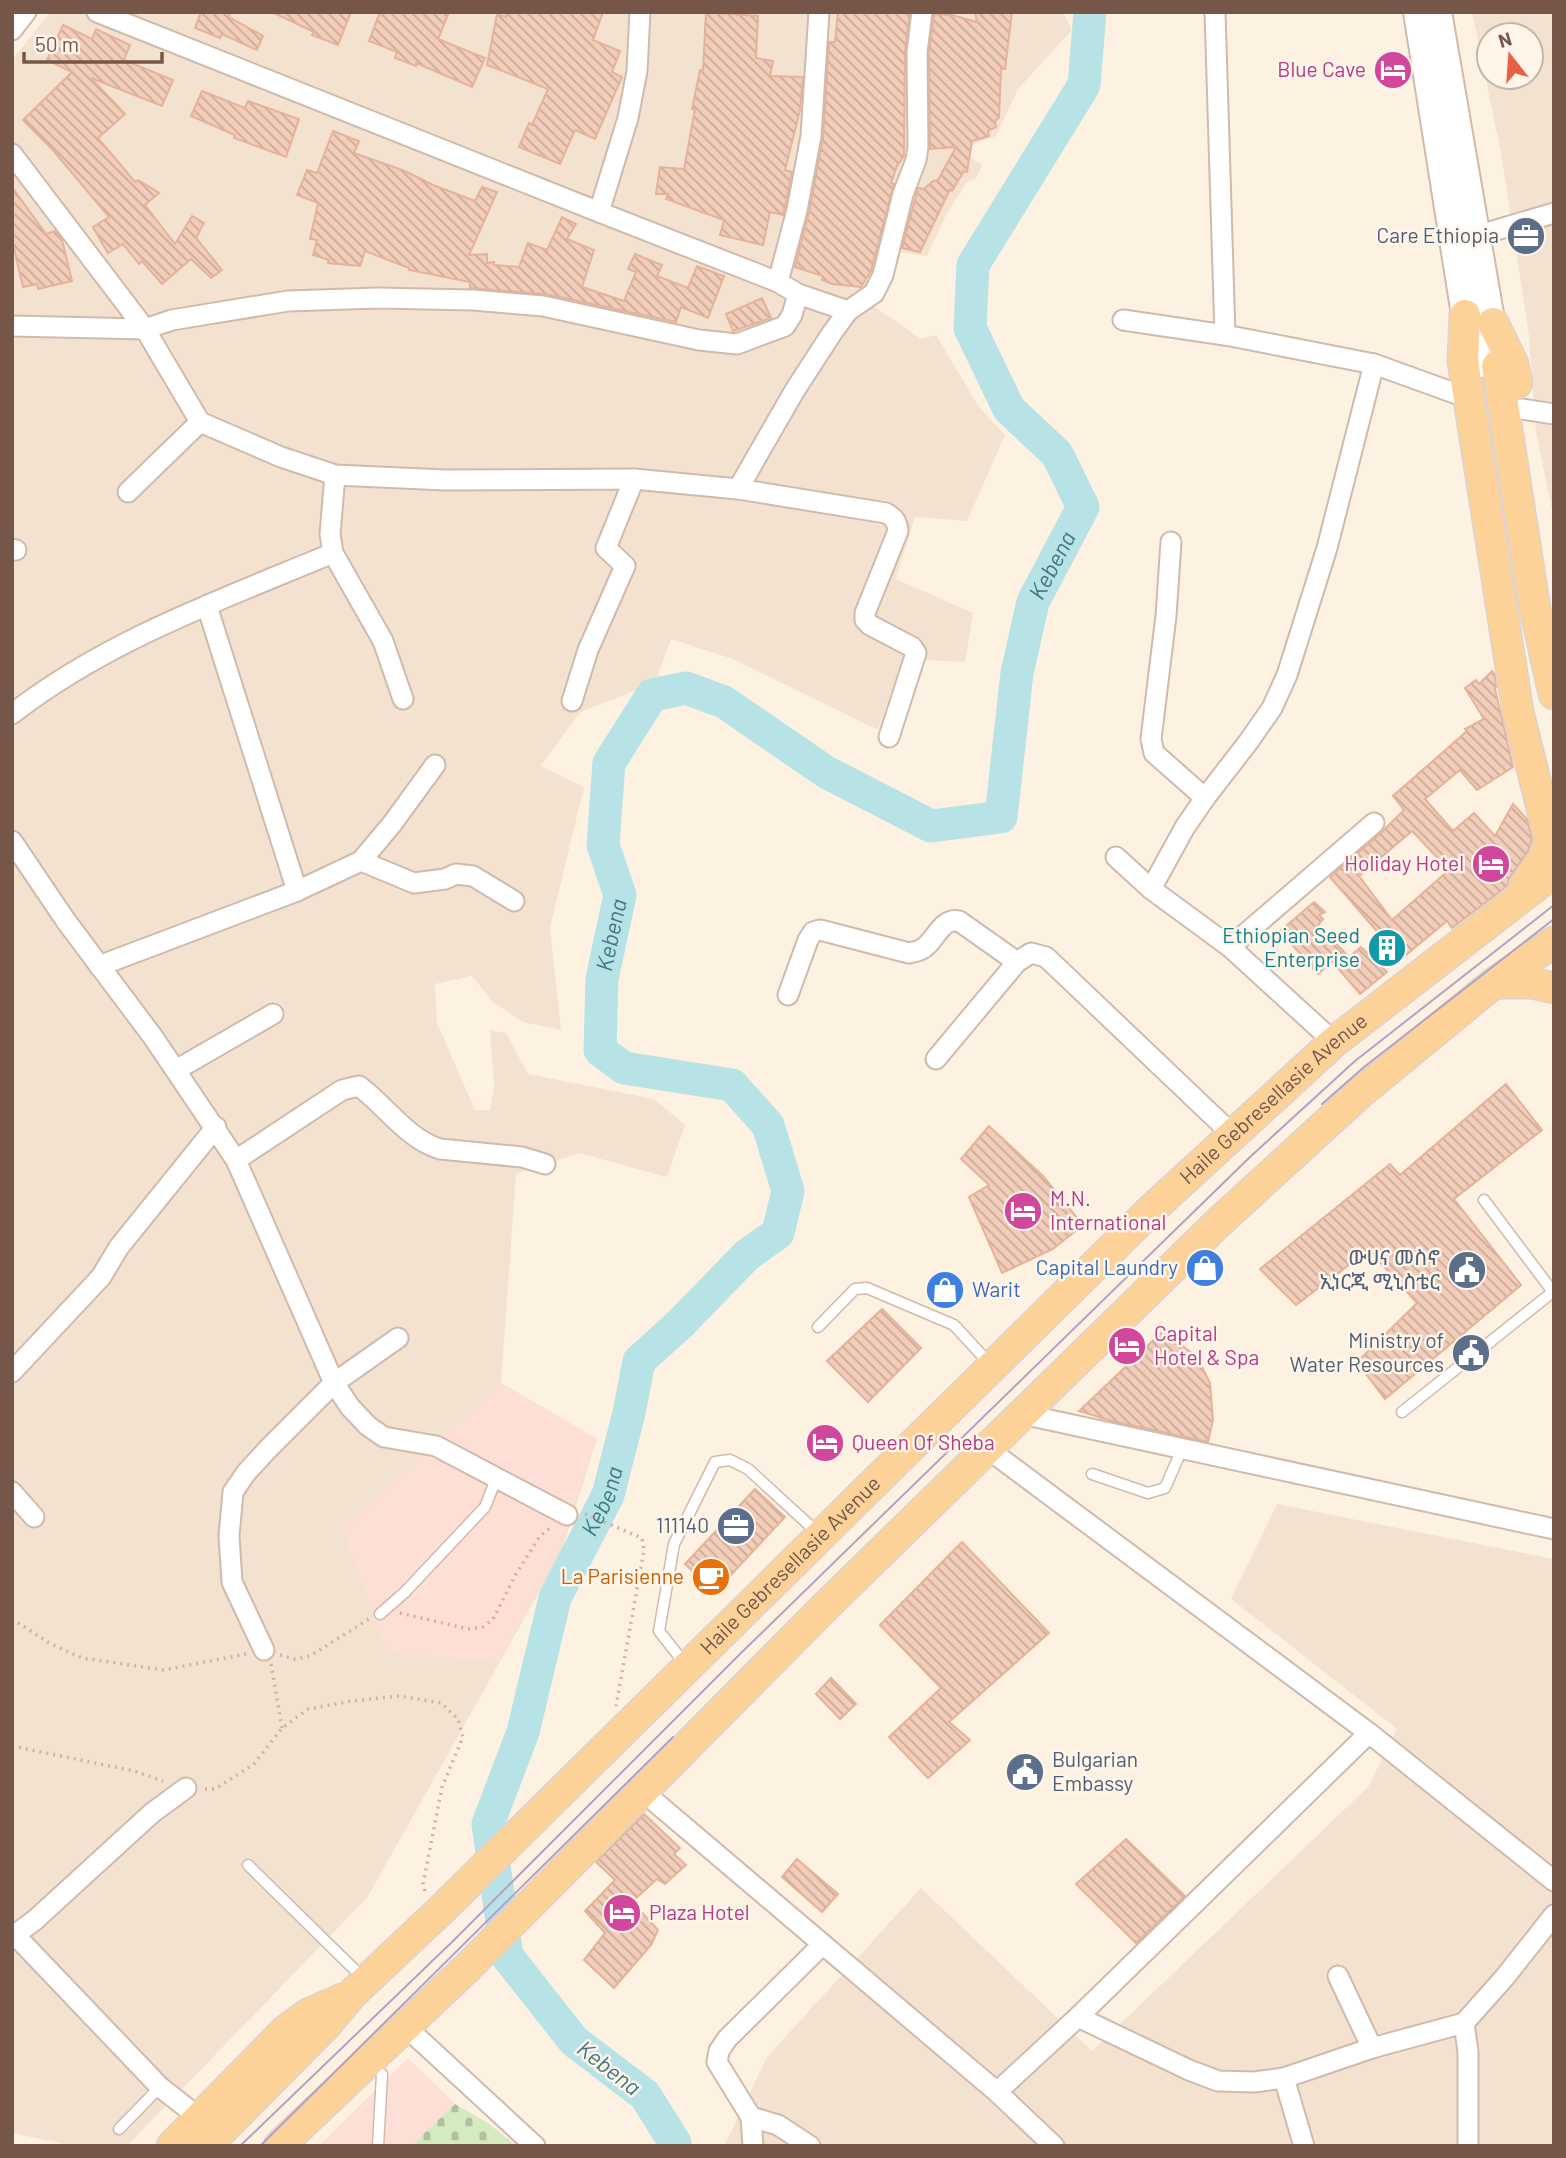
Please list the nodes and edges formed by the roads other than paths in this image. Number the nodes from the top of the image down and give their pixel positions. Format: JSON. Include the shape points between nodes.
{"nodes":[{"id":1,"x":26,"y":12,"type":"edge"},
{"id":2,"x":97,"y":12,"type":"edge"},
{"id":3,"x":640,"y":12,"type":"edge"},
{"id":4,"x":819,"y":12,"type":"edge"},
{"id":5,"x":922,"y":12,"type":"edge"},
{"id":6,"x":1215,"y":12,"type":"edge"},
{"id":7,"x":1417,"y":12,"type":"edge"},
{"id":8,"x":1438,"y":12,"type":"edge"},
{"id":9,"x":12,"y":30,"type":"edge"},
{"id":10,"x":12,"y":153,"type":"edge"},
{"id":11,"x":599,"y":212,"type":"junction"},
{"id":12,"x":1554,"y":213,"type":"edge"},
{"id":13,"x":1476,"y":236,"type":"junction"},
{"id":14,"x":778,"y":282,"type":"junction"},
{"id":15,"x":798,"y":294,"type":"junction"},
{"id":16,"x":848,"y":311,"type":"junction"},
{"id":17,"x":1479,"y":319,"type":"junction"},
{"id":18,"x":1123,"y":320,"type":"dead end"},
{"id":19,"x":12,"y":326,"type":"edge"},
{"id":20,"x":145,"y":329,"type":"junction"},
{"id":21,"x":1225,"y":335,"type":"junction"},
{"id":22,"x":1374,"y":364,"type":"junction"},
{"id":23,"x":1488,"y":365,"type":"junction"},
{"id":24,"x":1468,"y":398,"type":"junction"},
{"id":25,"x":1522,"y":409,"type":"junction"},
{"id":26,"x":1554,"y":414,"type":"edge"},
{"id":27,"x":200,"y":422,"type":"junction"},
{"id":28,"x":335,"y":475,"type":"junction"},
{"id":29,"x":634,"y":480,"type":"junction"},
{"id":30,"x":738,"y":489,"type":"junction"},
{"id":31,"x":128,"y":492,"type":"dead end"},
{"id":32,"x":1171,"y":541,"type":"dead end"},
{"id":33,"x":333,"y":554,"type":"junction"},
{"id":34,"x":1554,"y":597,"type":"edge"},
{"id":35,"x":207,"y":606,"type":"junction"},
{"id":36,"x":1554,"y":694,"type":"edge"},
{"id":37,"x":403,"y":699,"type":"dead end"},
{"id":38,"x":572,"y":701,"type":"dead end"},
{"id":39,"x":12,"y":714,"type":"edge"},
{"id":40,"x":889,"y":737,"type":"dead end"},
{"id":41,"x":435,"y":765,"type":"dead end"},
{"id":42,"x":1554,"y":775,"type":"edge"},
{"id":43,"x":1205,"y":798,"type":"junction"},
{"id":44,"x":1374,"y":823,"type":"dead end"},
{"id":45,"x":12,"y":841,"type":"edge"},
{"id":46,"x":1116,"y":857,"type":"dead end"},
{"id":47,"x":361,"y":861,"type":"junction"},
{"id":48,"x":21,"y":872,"type":"edge"},
{"id":49,"x":1554,"y":872,"type":"edge"},
{"id":50,"x":1151,"y":889,"type":"junction"},
{"id":51,"x":297,"y":891,"type":"junction"},
{"id":52,"x":514,"y":901,"type":"dead end"},
{"id":53,"x":1514,"y":901,"type":"junction"},
{"id":54,"x":1554,"y":942,"type":"edge"},
{"id":55,"x":1230,"y":947,"type":"junction"},
{"id":56,"x":1017,"y":962,"type":"junction"},
{"id":57,"x":99,"y":966,"type":"junction"},
{"id":58,"x":1494,"y":983,"type":"junction"},
{"id":59,"x":1554,"y":988,"type":"edge"},
{"id":60,"x":788,"y":995,"type":"dead end"},
{"id":61,"x":273,"y":1014,"type":"dead end"},
{"id":62,"x":1334,"y":1042,"type":"junction"},
{"id":63,"x":936,"y":1059,"type":"dead end"},
{"id":64,"x":176,"y":1070,"type":"junction"},
{"id":65,"x":216,"y":1128,"type":"junction"},
{"id":66,"x":1233,"y":1135,"type":"junction"},
{"id":67,"x":236,"y":1160,"type":"junction"},
{"id":68,"x":545,"y":1164,"type":"dead end"},
{"id":69,"x":1484,"y":1200,"type":"dead end"},
{"id":70,"x":1553,"y":1291,"type":"edge"},
{"id":71,"x":818,"y":1327,"type":"dead end"},
{"id":72,"x":398,"y":1338,"type":"dead end"},
{"id":73,"x":992,"y":1366,"type":"junction"},
{"id":74,"x":12,"y":1372,"type":"edge"},
{"id":75,"x":334,"y":1382,"type":"junction"},
{"id":76,"x":1402,"y":1412,"type":"dead end"},
{"id":77,"x":1022,"y":1415,"type":"junction"},
{"id":78,"x":988,"y":1449,"type":"junction"},
{"id":79,"x":1182,"y":1449,"type":"junction"},
{"id":80,"x":1092,"y":1474,"type":"dead end"},
{"id":81,"x":496,"y":1479,"type":"junction"},
{"id":82,"x":12,"y":1492,"type":"edge"},
{"id":83,"x":576,"y":1514,"type":"road end"},
{"id":84,"x":34,"y":1517,"type":"dead end"},
{"id":85,"x":1554,"y":1529,"type":"edge"},
{"id":86,"x":822,"y":1536,"type":"junction"},
{"id":87,"x":380,"y":1614,"type":"road end"},
{"id":88,"x":267,"y":1657,"type":"road end"},
{"id":89,"x":687,"y":1666,"type":"junction"},
{"id":90,"x":1369,"y":1733,"type":"junction"},
{"id":91,"x":186,"y":1788,"type":"road end"},
{"id":92,"x":641,"y":1790,"type":"junction"},
{"id":93,"x":248,"y":1865,"type":"dead end"},
{"id":94,"x":1554,"y":1881,"type":"edge"},
{"id":95,"x":1554,"y":1915,"type":"edge"},
{"id":96,"x":13,"y":1933,"type":"edge"},
{"id":97,"x":822,"y":1945,"type":"junction"},
{"id":98,"x":1338,"y":1976,"type":"dead end"},
{"id":99,"x":359,"y":1988,"type":"junction"},
{"id":100,"x":1078,"y":2017,"type":"junction"},
{"id":101,"x":1464,"y":2023,"type":"junction"},
{"id":102,"x":401,"y":2031,"type":"junction"},
{"id":103,"x":1372,"y":2048,"type":"junction"},
{"id":104,"x":382,"y":2074,"type":"junction"},
{"id":105,"x":1284,"y":2078,"type":"junction"},
{"id":106,"x":160,"y":2087,"type":"junction"},
{"id":107,"x":997,"y":2092,"type":"junction"},
{"id":108,"x":751,"y":2117,"type":"junction"},
{"id":109,"x":119,"y":2129,"type":"dead end"},
{"id":110,"x":203,"y":2132,"type":"edge"},
{"id":111,"x":172,"y":2146,"type":"edge"},
{"id":112,"x":279,"y":2146,"type":"edge"},
{"id":113,"x":309,"y":2146,"type":"edge"},
{"id":114,"x":378,"y":2146,"type":"edge"},
{"id":115,"x":535,"y":2146,"type":"edge"},
{"id":116,"x":754,"y":2146,"type":"edge"},
{"id":117,"x":810,"y":2146,"type":"edge"},
{"id":118,"x":1054,"y":2146,"type":"edge"},
{"id":119,"x":1304,"y":2146,"type":"edge"},
{"id":120,"x":1468,"y":2146,"type":"edge"}],
"edges":[{"from":1,"to":9,"type":"street"},
{"from":2,"to":11,"type":"street"},
{"from":3,"to":11,"type":"street","via":[[628,118]]},
{"from":4,"to":14,"type":"street","via":[[811,136]]},
{"from":5,"to":16,"type":"street","via":[[916,160],[883,275],[874,293]]},
{"from":6,"to":21,"type":"street"},
{"from":7,"to":17,"type":"main road"},
{"from":8,"to":13,"type":"main road"},
{"from":10,"to":20,"type":"street"},
{"from":11,"to":14,"type":"street"},
{"from":12,"to":13,"type":"street"},
{"from":13,"to":17,"type":"main road"},
{"from":14,"to":15,"type":"street"},
{"from":15,"to":16,"type":"street"},
{"from":15,"to":20,"type":"street","via":[[785,326],[737,344],[543,306],[473,300],[289,301]]},
{"from":16,"to":30,"type":"street","via":[[795,390]]},
{"from":17,"to":23,"type":"main road"},
{"from":17,"to":24,"type":"main road","via":[[1463,361]]},
{"from":17,"to":25,"type":"main road","via":[[1513,364]]},
{"from":18,"to":21,"type":"street"},
{"from":19,"to":20,"type":"street"},
{"from":20,"to":27,"type":"street"},
{"from":21,"to":22,"type":"street"},
{"from":22,"to":24,"type":"street"},
{"from":22,"to":43,"type":"street","via":[[1327,548],[1287,675],[1264,719]]},
{"from":23,"to":36,"type":"main road"},
{"from":23,"to":42,"type":"main road","via":[[1497,487]]},
{"from":24,"to":53,"type":"main road","via":[[1518,712],[1550,840],[1545,859]]},
{"from":25,"to":26,"type":"street"},
{"from":25,"to":34,"type":"main road"},
{"from":27,"to":28,"type":"street"},
{"from":27,"to":31,"type":"street"},
{"from":28,"to":29,"type":"street"},
{"from":28,"to":33,"type":"street","via":[[330,534]]},
{"from":29,"to":30,"type":"street"},
{"from":29,"to":38,"type":"street","via":[[606,548],[625,566],[588,650]]},
{"from":30,"to":40,"type":"street","via":[[886,513],[897,522],[898,531],[865,613],[870,625],[916,653]]},
{"from":32,"to":43,"type":"street","via":[[1151,739],[1154,753]]},
{"from":33,"to":35,"type":"street"},
{"from":33,"to":37,"type":"street","via":[[383,641]]},
{"from":35,"to":39,"type":"street","via":[[74,671]]},
{"from":35,"to":51,"type":"street"},
{"from":41,"to":47,"type":"street"},
{"from":43,"to":50,"type":"street"},
{"from":44,"to":55,"type":"street"},
{"from":45,"to":48,"type":"street"},
{"from":46,"to":50,"type":"street"},
{"from":47,"to":51,"type":"street"},
{"from":47,"to":52,"type":"street","via":[[414,883],[456,874],[473,876]]},
{"from":48,"to":57,"type":"street"},
{"from":49,"to":53,"type":"main road","name":"Haile Gebresellasie Avenue"},
{"from":50,"to":55,"type":"street"},
{"from":51,"to":57,"type":"street"},
{"from":53,"to":62,"type":"main road","name":"Haile Gebresellasie Avenue"},
{"from":54,"to":58,"type":"main road"},
{"from":55,"to":62,"type":"street"},
{"from":56,"to":60,"type":"street","via":[[953,920],[921,950],[909,953],[820,930],[808,940]]},
{"from":56,"to":63,"type":"street"},
{"from":56,"to":66,"type":"street","via":[[1031,953],[1046,957]]},
{"from":57,"to":64,"type":"street"},
{"from":58,"to":59,"type":"main road"},
{"from":58,"to":77,"type":"main road","via":[[1349,1102]]},
{"from":61,"to":64,"type":"street"},
{"from":62,"to":66,"type":"main road","name":"Haile Gebresellasie Avenue"},
{"from":64,"to":65,"type":"street"},
{"from":65,"to":67,"type":"street"},
{"from":65,"to":74,"type":"street","via":[[118,1247],[101,1276]]},
{"from":66,"to":73,"type":"main road","name":"Haile Gebresellasie Avenue"},
{"from":67,"to":68,"type":"street","via":[[342,1090],[359,1086],[428,1145]]},
{"from":67,"to":75,"type":"street"},
{"from":69,"to":70,"type":"lane"},
{"from":70,"to":76,"type":"lane"},
{"from":71,"to":73,"type":"lane","via":[[855,1289],[867,1288],[954,1325]]},
{"from":72,"to":75,"type":"street"},
{"from":73,"to":86,"type":"main road","name":"Haile Gebresellasie Avenue"},
{"from":75,"to":81,"type":"street","via":[[350,1407],[384,1437],[436,1446]]},
{"from":75,"to":88,"type":"street","via":[[233,1492],[229,1536],[232,1582]]},
{"from":77,"to":78,"type":"main road"},
{"from":77,"to":79,"type":"street"},
{"from":78,"to":90,"type":"street"},
{"from":78,"to":92,"type":"main road"},
{"from":79,"to":80,"type":"lane","via":[[1165,1488],[1148,1493]]},
{"from":79,"to":85,"type":"street"},
{"from":81,"to":83,"type":"street"},
{"from":81,"to":87,"type":"lane","via":[[485,1507]]},
{"from":82,"to":84,"type":"street"},
{"from":86,"to":89,"type":"main road","name":"Haile Gebresellasie Avenue"},
{"from":86,"to":89,"type":"lane","via":[[748,1469],[730,1460],[715,1462],[674,1544],[659,1631]]},
{"from":89,"to":99,"type":"main road","name":"Haile Gebresellasie Avenue"},
{"from":90,"to":94,"type":"street"},
{"from":90,"to":100,"type":"street"},
{"from":91,"to":96,"type":"street","via":[[152,1813],[35,1920]]},
{"from":92,"to":97,"type":"street"},
{"from":92,"to":102,"type":"main road"},
{"from":93,"to":99,"type":"lane"},
{"from":95,"to":101,"type":"street"},
{"from":96,"to":106,"type":"street"},
{"from":97,"to":107,"type":"street"},
{"from":97,"to":108,"type":"street","via":[[719,2051],[717,2062]]},
{"from":98,"to":103,"type":"street"},
{"from":99,"to":110,"type":"main road","name":"Haile Gebresellasie Avenue","via":[[325,2026]]},
{"from":100,"to":105,"type":"street","via":[[1218,2081]]},
{"from":100,"to":107,"type":"street"},
{"from":101,"to":103,"type":"street"},
{"from":101,"to":120,"type":"street"},
{"from":102,"to":104,"type":"main road"},
{"from":102,"to":112,"type":"main road"},
{"from":102,"to":115,"type":"street"},
{"from":103,"to":105,"type":"street"},
{"from":104,"to":113,"type":"main road"},
{"from":104,"to":114,"type":"lane"},
{"from":105,"to":119,"type":"street"},
{"from":106,"to":109,"type":"lane"},
{"from":106,"to":110,"type":"street"},
{"from":107,"to":118,"type":"street"},
{"from":108,"to":116,"type":"street"},
{"from":108,"to":117,"type":"street","via":[[778,2125]]},
{"from":110,"to":111,"type":"main road","name":"Haile Gebresellasie Avenue"}]}
